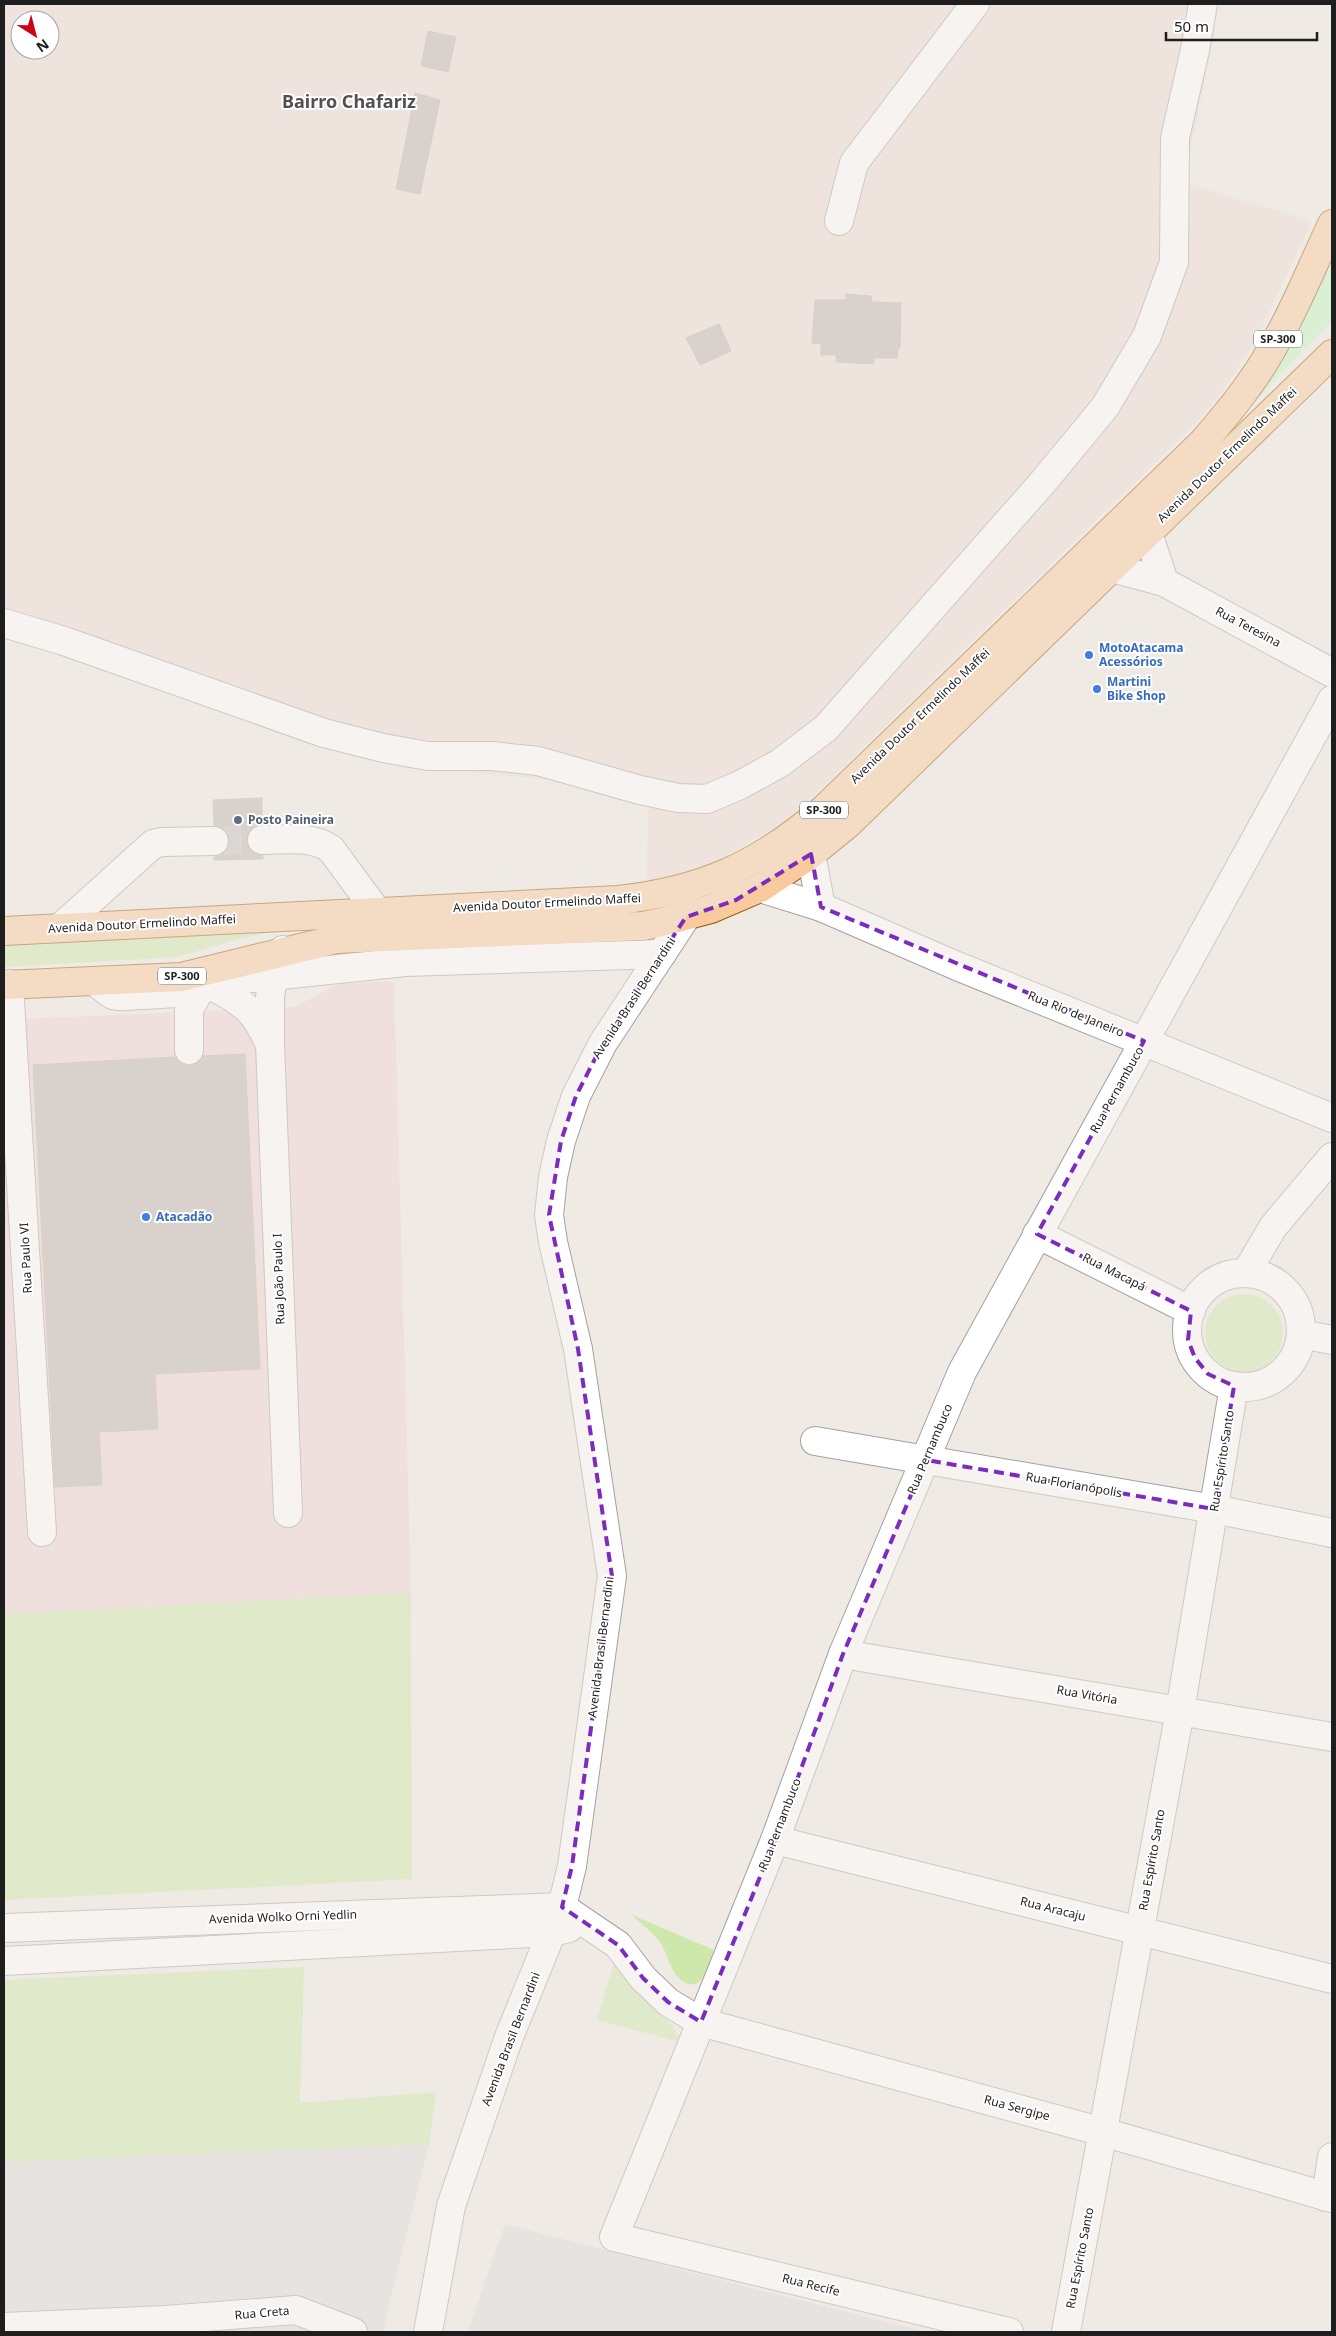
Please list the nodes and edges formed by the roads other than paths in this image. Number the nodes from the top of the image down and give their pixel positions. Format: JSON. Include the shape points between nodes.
{"nodes":[{"id":1,"x":975,"y":4,"type":"edge"},
{"id":2,"x":1203,"y":4,"type":"edge"},
{"id":3,"x":839,"y":221,"type":"dead end"},
{"id":4,"x":1332,"y":224,"type":"edge"},
{"id":5,"x":1332,"y":354,"type":"edge"},
{"id":6,"x":1148,"y":533,"type":"junction"},
{"id":7,"x":1112,"y":568,"type":"junction"},
{"id":8,"x":1164,"y":582,"type":"junction"},
{"id":9,"x":4,"y":623,"type":"edge"},
{"id":10,"x":1332,"y":673,"type":"edge"},
{"id":11,"x":1332,"y":700,"type":"edge"},
{"id":12,"x":262,"y":840,"type":"tunnel mouth"},
{"id":13,"x":214,"y":841,"type":"tunnel mouth"},
{"id":14,"x":811,"y":854,"type":"junction"},
{"id":15,"x":760,"y":888,"type":"junction"},
{"id":16,"x":821,"y":907,"type":"junction"},
{"id":17,"x":378,"y":913,"type":"junction"},
{"id":18,"x":686,"y":917,"type":"junction"},
{"id":19,"x":60,"y":928,"type":"junction"},
{"id":20,"x":4,"y":931,"type":"edge"},
{"id":21,"x":283,"y":950,"type":"junction"},
{"id":22,"x":662,"y":954,"type":"junction"},
{"id":23,"x":273,"y":976,"type":"junction"},
{"id":24,"x":94,"y":981,"type":"junction"},
{"id":25,"x":6,"y":984,"type":"edge"},
{"id":26,"x":216,"y":986,"type":"junction"},
{"id":27,"x":167,"y":994,"type":"junction"},
{"id":28,"x":188,"y":1019,"type":"junction"},
{"id":29,"x":1144,"y":1041,"type":"junction"},
{"id":30,"x":270,"y":1044,"type":"junction"},
{"id":31,"x":189,"y":1050,"type":"dead end"},
{"id":32,"x":1332,"y":1118,"type":"edge"},
{"id":33,"x":1332,"y":1157,"type":"edge"},
{"id":34,"x":1037,"y":1234,"type":"junction"},
{"id":35,"x":1246,"y":1273,"type":"junction"},
{"id":36,"x":1191,"y":1311,"type":"junction"},
{"id":37,"x":1301,"y":1334,"type":"junction"},
{"id":38,"x":1332,"y":1340,"type":"edge"},
{"id":39,"x":1234,"y":1386,"type":"junction"},
{"id":40,"x":815,"y":1441,"type":"dead end"},
{"id":41,"x":926,"y":1460,"type":"junction"},
{"id":42,"x":1214,"y":1509,"type":"junction"},
{"id":43,"x":288,"y":1513,"type":"dead end"},
{"id":44,"x":42,"y":1532,"type":"dead end"},
{"id":45,"x":1332,"y":1533,"type":"edge"},
{"id":46,"x":843,"y":1654,"type":"junction"},
{"id":47,"x":1180,"y":1711,"type":"junction"},
{"id":48,"x":1332,"y":1737,"type":"edge"},
{"id":49,"x":775,"y":1840,"type":"junction"},
{"id":50,"x":562,"y":1907,"type":"junction"},
{"id":51,"x":588,"y":1924,"type":"junction"},
{"id":52,"x":4,"y":1928,"type":"edge"},
{"id":53,"x":1139,"y":1931,"type":"junction"},
{"id":54,"x":552,"y":1932,"type":"junction"},
{"id":55,"x":4,"y":1961,"type":"edge"},
{"id":56,"x":1332,"y":1979,"type":"edge"},
{"id":57,"x":701,"y":2022,"type":"junction"},
{"id":58,"x":1103,"y":2132,"type":"junction"},
{"id":59,"x":1332,"y":2157,"type":"edge"},
{"id":60,"x":1329,"y":2198,"type":"edge"},
{"id":61,"x":614,"y":2237,"type":"joint"},
{"id":62,"x":166,"y":2326,"type":"edge"},
{"id":63,"x":4,"y":2327,"type":"edge"},
{"id":64,"x":353,"y":2332,"type":"edge"},
{"id":65,"x":428,"y":2332,"type":"edge"},
{"id":66,"x":1008,"y":2332,"type":"edge"},
{"id":67,"x":1066,"y":2332,"type":"edge"}],
"edges":[{"from":1,"to":3,"type":"street","via":[[854,163]]},
{"from":2,"to":9,"type":"street","via":[[1175,138],[1174,262],[1148,336],[1105,407],[826,728],[780,763],[740,785],[707,799],[678,798],[538,761],[492,756],[428,756],[383,748],[324,733]]},
{"from":4,"to":17,"type":"main road","name":"Avenida Doutor Ermelindo Maffei","number":"SP-300","via":[[1270,353],[1246,390],[1203,442],[797,833],[726,874],[683,890],[618,900]]},
{"from":5,"to":6,"type":"main road","name":"Avenida Doutor Ermelindo Maffei","number":"SP-300"},
{"from":6,"to":7,"type":"main road","name":"Avenida Doutor Ermelindo Maffei","number":"SP-300"},
{"from":6,"to":8,"type":"street"},
{"from":7,"to":8,"type":"street","name":"Rua Teresina"},
{"from":7,"to":14,"type":"main road","name":"Avenida Doutor Ermelindo Maffei","number":"SP-300","via":[[848,824]]},
{"from":8,"to":10,"type":"street","name":"Rua Teresina"},
{"from":11,"to":29,"type":"street","name":"Rua Pernambuco"},
{"from":12,"to":17,"type":"street","via":[[313,840],[331,849]]},
{"from":13,"to":19,"type":"street","via":[[153,844]]},
{"from":14,"to":15,"type":"main road","name":"Avenida Doutor Ermelindo Maffei","number":"SP-300"},
{"from":14,"to":16,"type":"street"},
{"from":15,"to":16,"type":"street","name":"Rua Rio de Janeiro"},
{"from":15,"to":18,"type":"main road","name":"Avenida Doutor Ermelindo Maffei","number":"SP-300"},
{"from":16,"to":29,"type":"street","name":"Rua Rio de Janeiro"},
{"from":17,"to":19,"type":"main road","name":"Avenida Doutor Ermelindo Maffei","number":"SP-300"},
{"from":18,"to":21,"type":"main road","name":"Avenida Doutor Ermelindo Maffei","number":"SP-300","via":[[643,926],[336,939]]},
{"from":18,"to":22,"type":"street","name":"Avenida Brasil Bernardini"},
{"from":19,"to":20,"type":"main road","name":"Avenida Doutor Ermelindo Maffei","number":"SP-300"},
{"from":21,"to":23,"type":"street","name":"Rua João Paulo I"},
{"from":21,"to":24,"type":"main road","name":"Avenida Doutor Ermelindo Maffei","number":"SP-300","via":[[181,977]]},
{"from":21,"to":26,"type":"street"},
{"from":22,"to":23,"type":"street","via":[[405,962]]},
{"from":22,"to":50,"type":"street","name":"Avenida Brasil Bernardini","via":[[603,1043],[576,1096],[561,1141],[552,1186],[549,1215],[553,1242],[578,1350],[612,1576],[572,1866]]},
{"from":23,"to":26,"type":"street"},
{"from":23,"to":30,"type":"street","name":"Rua João Paulo I"},
{"from":24,"to":25,"type":"main road","name":"Avenida Doutor Ermelindo Maffei","number":"SP-300"},
{"from":24,"to":27,"type":"street","via":[[115,996]]},
{"from":25,"to":44,"type":"street","name":"Rua Paulo VI"},
{"from":26,"to":27,"type":"street"},
{"from":26,"to":28,"type":"street","via":[[192,1001]]},
{"from":26,"to":30,"type":"street","name":"Rua João Paulo I","via":[[252,1011]]},
{"from":27,"to":28,"type":"street","via":[[181,1005]]},
{"from":28,"to":31,"type":"street"},
{"from":29,"to":32,"type":"street","name":"Rua Rio de Janeiro"},
{"from":29,"to":34,"type":"street","name":"Rua Pernambuco"},
{"from":30,"to":43,"type":"street","name":"Rua João Paulo I"},
{"from":33,"to":35,"type":"street","via":[[1273,1227]]},
{"from":34,"to":36,"type":"street","name":"Rua Macapá"},
{"from":34,"to":41,"type":"street","name":"Rua Pernambuco","via":[[962,1372]]},
{"from":35,"to":36,"type":"street","via":[[1216,1281],[1201,1294]]},
{"from":35,"to":37,"type":"street","via":[[1268,1279],[1287,1292],[1298,1312]]},
{"from":36,"to":39,"type":"street","via":[[1188,1340],[1195,1358],[1208,1374]]},
{"from":37,"to":38,"type":"street"},
{"from":37,"to":39,"type":"street","via":[[1294,1358],[1276,1377],[1261,1385]]},
{"from":39,"to":42,"type":"street","name":"Rua Espírito Santo"},
{"from":40,"to":41,"type":"street","name":"Rua Florianópolis"},
{"from":41,"to":42,"type":"street","name":"Rua Florianópolis"},
{"from":41,"to":46,"type":"street","name":"Rua Pernambuco"},
{"from":42,"to":45,"type":"street","name":"Rua Florianópolis"},
{"from":42,"to":47,"type":"street","name":"Rua Espírito Santo"},
{"from":46,"to":47,"type":"street","name":"Rua Vitória"},
{"from":46,"to":49,"type":"street","name":"Rua Pernambuco"},
{"from":47,"to":48,"type":"street","name":"Rua Vitória"},
{"from":47,"to":53,"type":"street","name":"Rua Espírito Santo"},
{"from":49,"to":53,"type":"street","name":"Rua Aracaju"},
{"from":49,"to":57,"type":"street","name":"Rua Pernambuco"},
{"from":50,"to":51,"type":"street","name":"Rua Sergipe"},
{"from":50,"to":52,"type":"street","name":"Avenida Wolko Orni Yedlin"},
{"from":50,"to":54,"type":"street","name":"Avenida Brasil Bernardini"},
{"from":51,"to":54,"type":"street"},
{"from":51,"to":57,"type":"street","name":"Rua Sergipe","via":[[618,1945],[643,1978],[668,2002]]},
{"from":53,"to":56,"type":"street","name":"Rua Aracaju"},
{"from":53,"to":58,"type":"street","name":"Rua Espírito Santo"},
{"from":54,"to":55,"type":"street"},
{"from":54,"to":65,"type":"street","name":"Avenida Brasil Bernardini","via":[[508,2037],[451,2206]]},
{"from":57,"to":58,"type":"street","name":"Rua Sergipe"},
{"from":57,"to":61,"type":"street","name":"Rua Pernambuco"},
{"from":58,"to":60,"type":"street","name":"Rua Sergipe"},
{"from":58,"to":67,"type":"street","name":"Rua Espírito Santo"},
{"from":59,"to":60,"type":"street"},
{"from":61,"to":66,"type":"street","name":"Rua Recife"},
{"from":62,"to":63,"type":"street","name":"Rua Creta"},
{"from":62,"to":64,"type":"street","name":"Rua Creta","via":[[296,2310]]}]}
